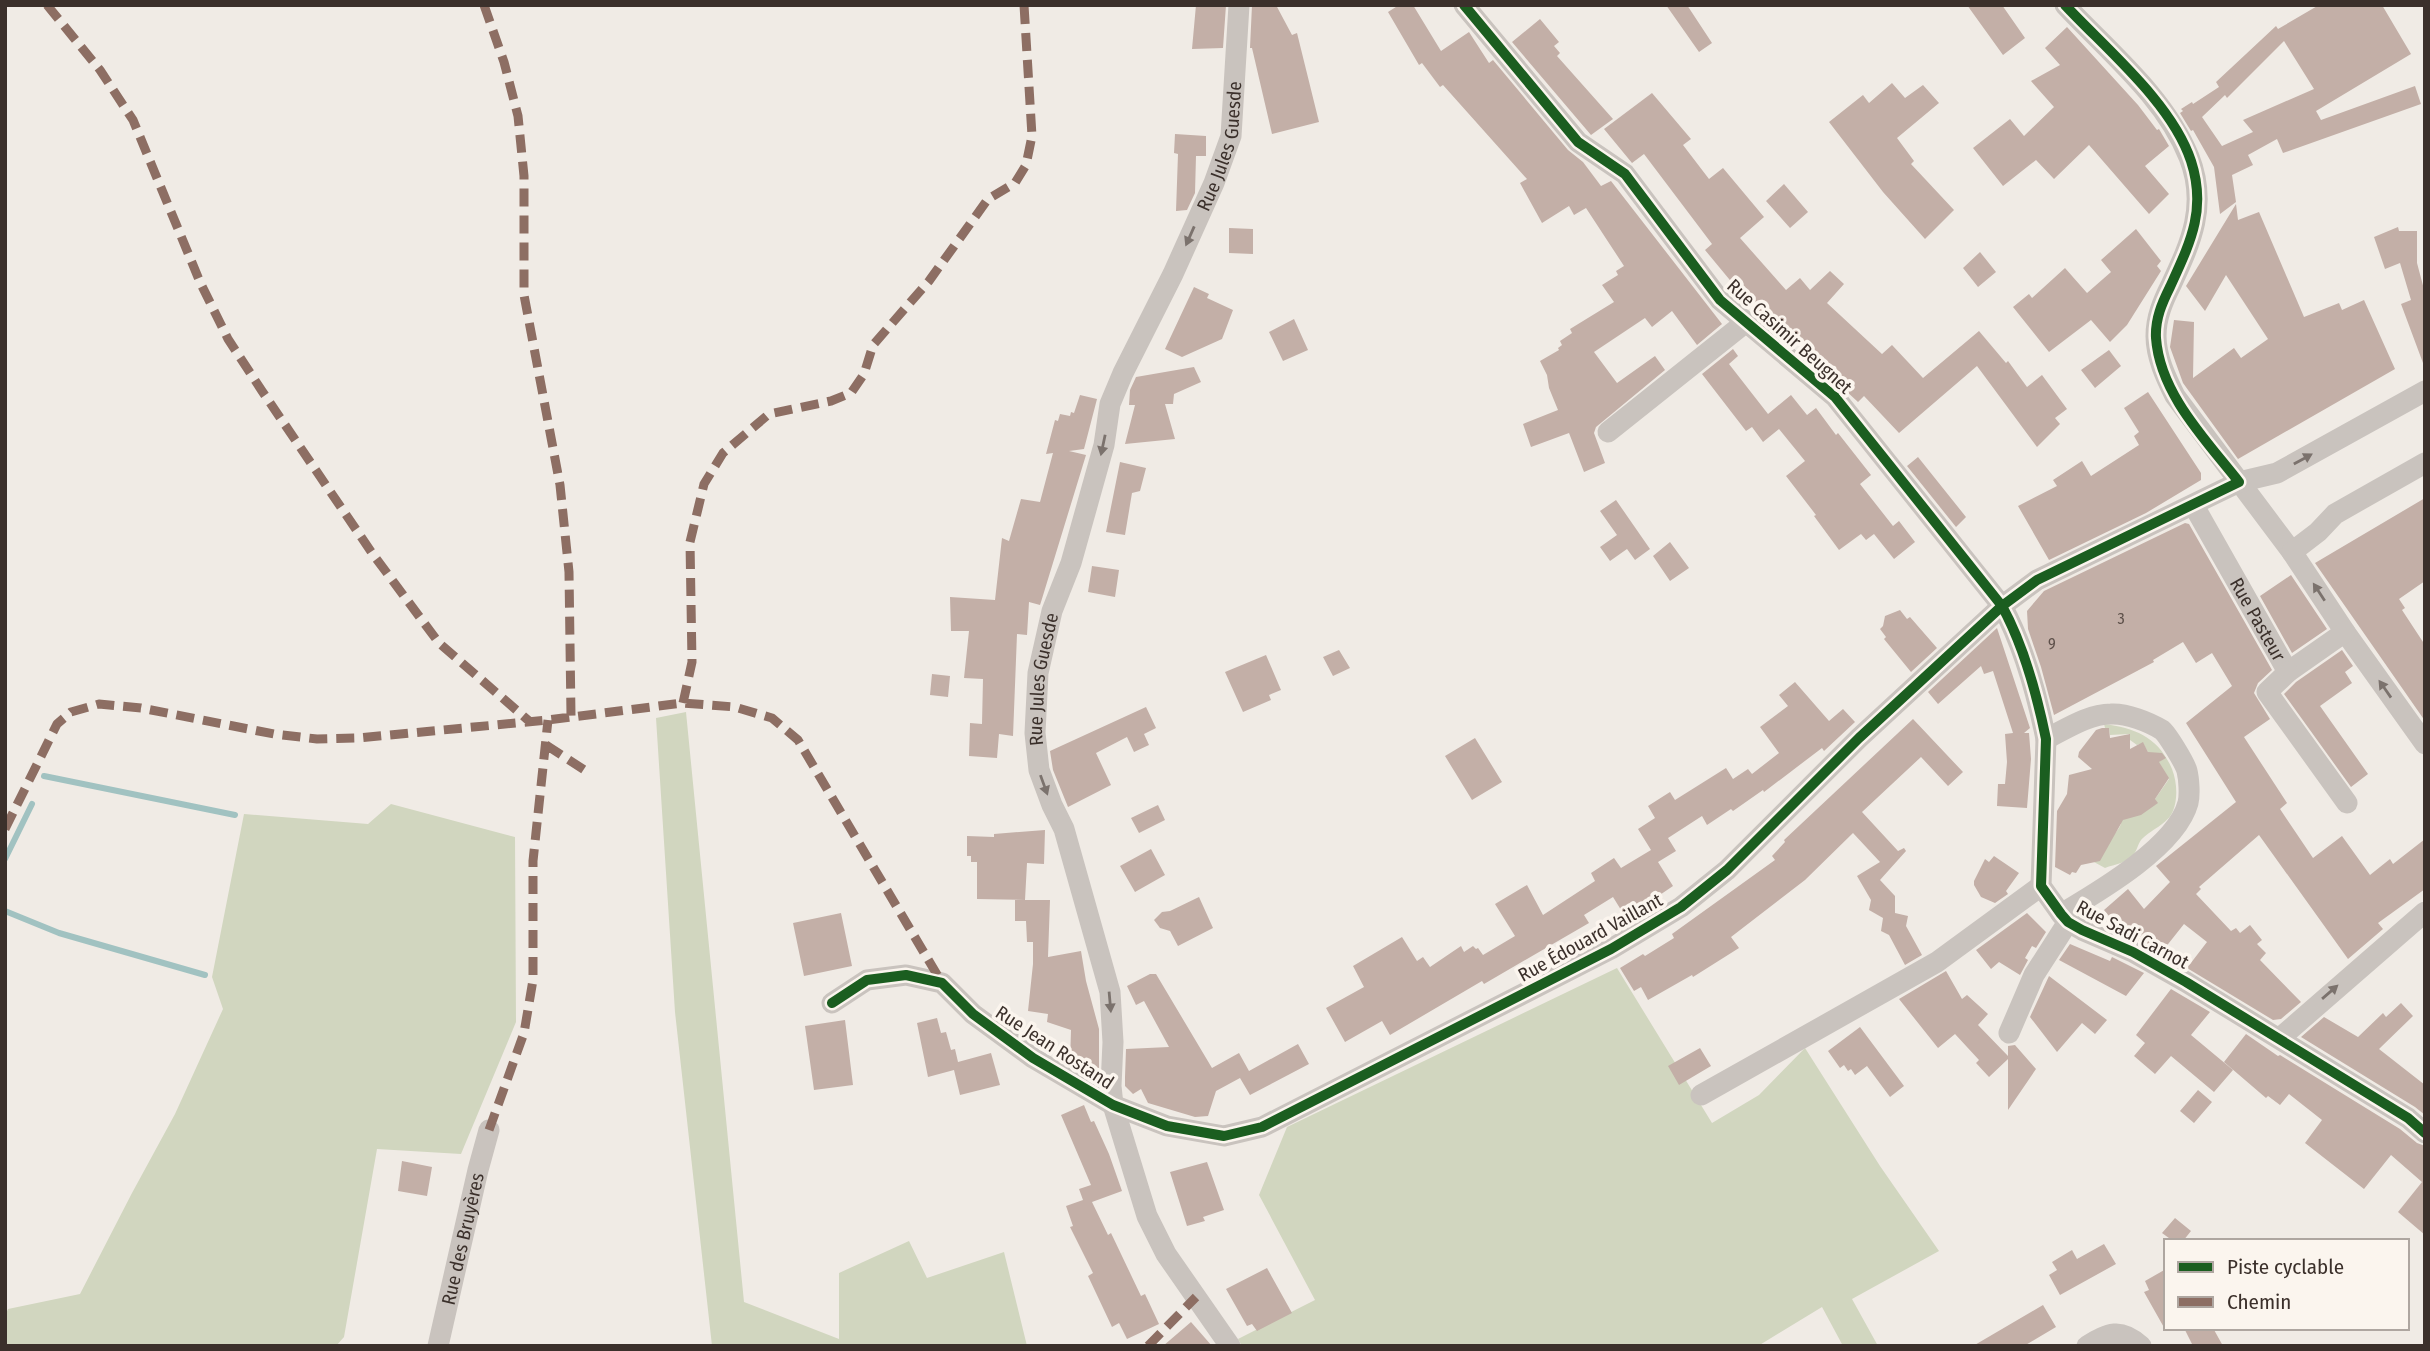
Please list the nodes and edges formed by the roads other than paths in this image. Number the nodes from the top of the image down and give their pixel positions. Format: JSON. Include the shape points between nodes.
{"nodes":[{"id":1,"x":1239,"y":5,"type":"edge"},
{"id":2,"x":1464,"y":5,"type":"edge"},
{"id":3,"x":2065,"y":5,"type":"edge"},
{"id":4,"x":1746,"y":322,"type":"junction"},
{"id":5,"x":2425,"y":391,"type":"edge"},
{"id":6,"x":1608,"y":432,"type":"dead end"},
{"id":7,"x":2425,"y":463,"type":"edge"},
{"id":8,"x":2239,"y":482,"type":"junction"},
{"id":9,"x":2193,"y":506,"type":"junction"},
{"id":10,"x":2292,"y":552,"type":"junction"},
{"id":11,"x":2002,"y":606,"type":"junction"},
{"id":12,"x":2345,"y":632,"type":"junction"},
{"id":13,"x":2288,"y":672,"type":"junction"},
{"id":14,"x":2046,"y":739,"type":"junction"},
{"id":15,"x":2425,"y":744,"type":"edge"},
{"id":16,"x":2347,"y":803,"type":"dead end"},
{"id":17,"x":2041,"y":886,"type":"junction"},
{"id":18,"x":2425,"y":912,"type":"edge"},
{"id":19,"x":2064,"y":918,"type":"junction"},
{"id":20,"x":832,"y":1003,"type":"dead end"},
{"id":21,"x":2009,"y":1033,"type":"dead end"},
{"id":22,"x":2280,"y":1038,"type":"junction"},
{"id":23,"x":1701,"y":1095,"type":"dead end"},
{"id":24,"x":1113,"y":1105,"type":"junction"},
{"id":25,"x":489,"y":1130,"type":"dead end"},
{"id":26,"x":2425,"y":1133,"type":"edge"},
{"id":27,"x":438,"y":1346,"type":"edge"},
{"id":28,"x":1230,"y":1346,"type":"edge"},
{"id":29,"x":2087,"y":1346,"type":"edge"},
{"id":30,"x":2141,"y":1346,"type":"edge"}],
"edges":[{"from":1,"to":24,"type":"street","name":"Rue Jules Guesde","one_way":true,"via":[[1231,136],[1173,274],[1110,404],[1104,445],[1071,563],[1052,611],[1038,673],[1035,733],[1039,770],[1064,829],[1110,992]]},
{"from":2,"to":4,"type":"street","name":"Rue Casimir Beugnet","via":[[1578,142],[1625,174],[1720,300]]},
{"from":3,"to":8,"type":"street","via":[[2156,100],[2190,160],[2198,206],[2196,225],[2159,311],[2156,336],[2164,373],[2175,396]]},
{"from":4,"to":6,"type":"street","name":"Rue Casimir Beugnet"},
{"from":4,"to":11,"type":"street","name":"Rue Casimir Beugnet","via":[[1835,397]]},
{"from":8,"to":5,"type":"street","name":"Rue Édouard Vaillant","one_way":true,"via":[[2277,473]]},
{"from":7,"to":10,"type":"street","via":[[2335,514]]},
{"from":8,"to":9,"type":"street","name":"Rue Édouard Vaillant"},
{"from":8,"to":10,"type":"street"},
{"from":9,"to":11,"type":"street","name":"Rue Édouard Vaillant","via":[[2037,580]]},
{"from":9,"to":13,"type":"street","name":"Rue Pasteur"},
{"from":12,"to":10,"type":"street","one_way":true},
{"from":11,"to":14,"type":"street","via":[[2015,629]]},
{"from":11,"to":24,"type":"street","name":"Rue Édouard Vaillant","via":[[1859,738],[1727,870],[1681,907],[1611,949],[1262,1127],[1224,1136],[1167,1126]]},
{"from":12,"to":13,"type":"street","name":"Rue Pasteur"},
{"from":15,"to":12,"type":"street","one_way":true},
{"from":13,"to":16,"type":"street","via":[[2267,692]]},
{"from":14,"to":17,"type":"street"},
{"from":14,"to":19,"type":"street","via":[[2090,718],[2129,716],[2164,731],[2187,768],[2189,802],[2176,826],[2151,854]]},
{"from":17,"to":19,"type":"street","name":"Rue Sadi Carnot"},
{"from":17,"to":23,"type":"street","via":[[1937,962]]},
{"from":22,"to":18,"type":"street","one_way":true},
{"from":19,"to":21,"type":"street","name":"Rue Sadi Carnot"},
{"from":19,"to":22,"type":"street","name":"Rue Sadi Carnot","via":[[2133,951]]},
{"from":20,"to":24,"type":"street","name":"Rue Jean Rostand","via":[[867,981],[906,975],[942,983],[973,1014],[1033,1058]]},
{"from":22,"to":26,"type":"street","name":"Rue Sadi Carnot"},
{"from":24,"to":28,"type":"street","name":"Rue Jules Guesde","via":[[1147,1216],[1166,1254]]},
{"from":25,"to":27,"type":"street","name":"Rue des Bruyères"},
{"from":29,"to":30,"type":"street","via":[[2107,1334],[2120,1333]]}]}
